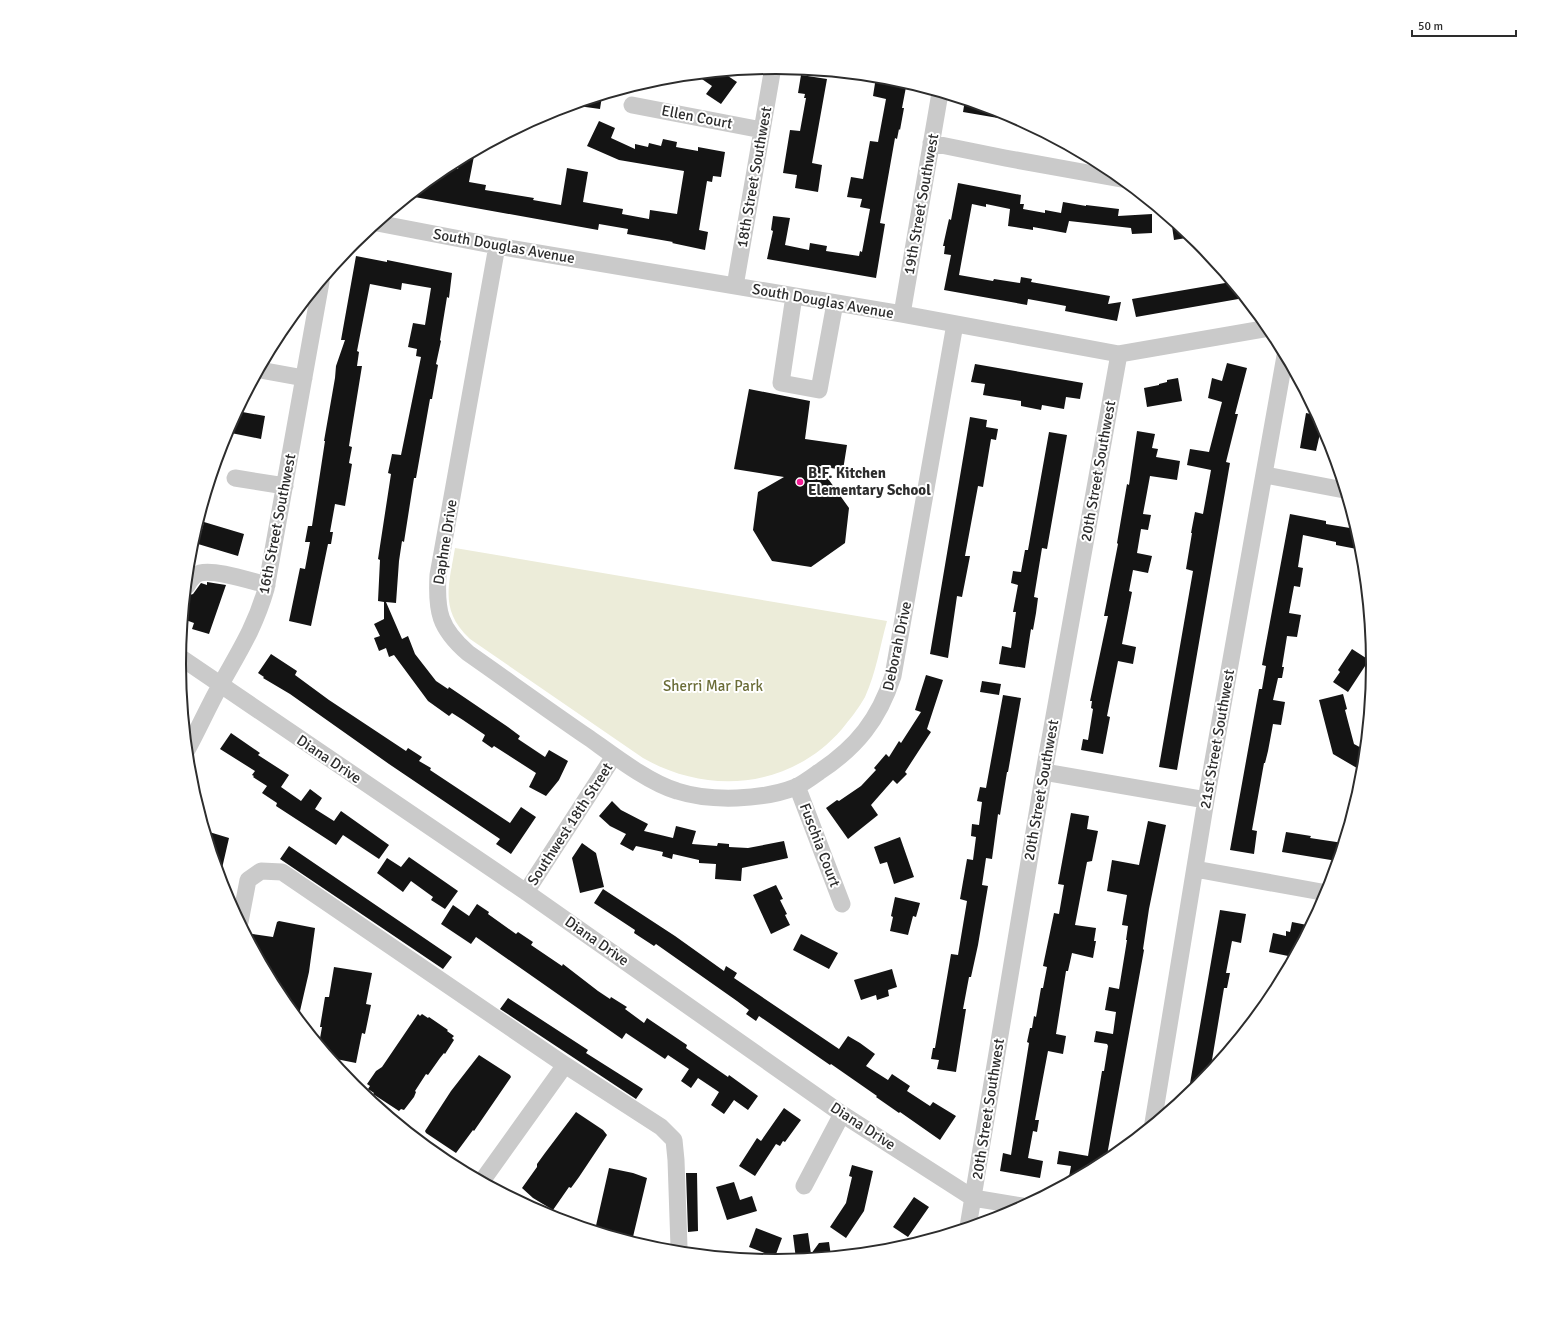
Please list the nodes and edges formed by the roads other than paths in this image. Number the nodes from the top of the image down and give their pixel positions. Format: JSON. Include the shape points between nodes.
{"nodes":[{"id":1,"x":772,"y":74,"type":"edge"},
{"id":2,"x":939,"y":97,"type":"edge"},
{"id":3,"x":632,"y":105,"type":"dead end"},
{"id":4,"x":762,"y":130,"type":"junction"},
{"id":5,"x":931,"y":143,"type":"junction"},
{"id":6,"x":1109,"y":177,"type":"edge"},
{"id":7,"x":383,"y":224,"type":"edge"},
{"id":8,"x":497,"y":246,"type":"junction"},
{"id":9,"x":735,"y":286,"type":"junction"},
{"id":10,"x":319,"y":291,"type":"edge"},
{"id":11,"x":794,"y":296,"type":"junction"},
{"id":12,"x":835,"y":303,"type":"junction"},
{"id":13,"x":902,"y":314,"type":"junction"},
{"id":14,"x":955,"y":324,"type":"junction"},
{"id":15,"x":1262,"y":329,"type":"edge"},
{"id":16,"x":1120,"y":354,"type":"junction"},
{"id":17,"x":1284,"y":364,"type":"edge"},
{"id":18,"x":264,"y":371,"type":"edge"},
{"id":19,"x":304,"y":378,"type":"junction"},
{"id":20,"x":1265,"y":475,"type":"junction"},
{"id":21,"x":235,"y":478,"type":"dead end"},
{"id":22,"x":285,"y":486,"type":"junction"},
{"id":23,"x":1340,"y":489,"type":"edge"},
{"id":24,"x":192,"y":578,"type":"edge"},
{"id":25,"x":266,"y":585,"type":"junction"},
{"id":26,"x":186,"y":661,"type":"edge"},
{"id":27,"x":220,"y":685,"type":"junction"},
{"id":28,"x":191,"y":743,"type":"edge"},
{"id":29,"x":614,"y":756,"type":"junction"},
{"id":30,"x":1044,"y":772,"type":"junction"},
{"id":31,"x":797,"y":786,"type":"junction"},
{"id":32,"x":1206,"y":800,"type":"junction"},
{"id":33,"x":1195,"y":869,"type":"junction"},
{"id":34,"x":526,"y":892,"type":"junction"},
{"id":35,"x":1320,"y":892,"type":"edge"},
{"id":36,"x":842,"y":904,"type":"dead end"},
{"id":37,"x":242,"y":913,"type":"edge"},
{"id":38,"x":565,"y":1065,"type":"junction"},
{"id":39,"x":842,"y":1114,"type":"junction"},
{"id":40,"x":1154,"y":1117,"type":"edge"},
{"id":41,"x":484,"y":1177,"type":"edge"},
{"id":42,"x":804,"y":1186,"type":"dead end"},
{"id":43,"x":973,"y":1198,"type":"junction"},
{"id":44,"x":1012,"y":1204,"type":"edge"},
{"id":45,"x":969,"y":1222,"type":"edge"},
{"id":46,"x":679,"y":1246,"type":"edge"}],
"edges":[{"from":1,"to":4,"type":"street","name":"18th Street Southwest"},
{"from":2,"to":5,"type":"street","name":"19th Street Southwest"},
{"from":3,"to":4,"type":"street","name":"Ellen Court"},
{"from":4,"to":9,"type":"street","name":"18th Street Southwest"},
{"from":5,"to":6,"type":"street"},
{"from":5,"to":13,"type":"street","name":"19th Street Southwest"},
{"from":7,"to":8,"type":"street","name":"South Douglas Avenue"},
{"from":8,"to":9,"type":"street","name":"South Douglas Avenue"},
{"from":8,"to":29,"type":"street","name":"Daphne Drive","via":[[438,575],[439,611],[450,636],[468,653]]},
{"from":9,"to":11,"type":"street","name":"South Douglas Avenue"},
{"from":10,"to":19,"type":"street","name":"16th Street Southwest"},
{"from":11,"to":12,"type":"street","name":"South Douglas Avenue"},
{"from":11,"to":12,"type":"street","via":[[781,383],[819,390]]},
{"from":12,"to":13,"type":"street","name":"South Douglas Avenue"},
{"from":13,"to":14,"type":"street","name":"South Douglas Avenue"},
{"from":14,"to":16,"type":"street","name":"South Douglas Avenue"},
{"from":14,"to":31,"type":"street","name":"Deborah Drive","via":[[893,676],[888,691],[870,725],[856,744]]},
{"from":15,"to":16,"type":"street","name":"South Douglas Avenue"},
{"from":16,"to":30,"type":"street","name":"20th Street Southwest"},
{"from":17,"to":20,"type":"street","name":"21st Street Southwest"},
{"from":18,"to":19,"type":"street"},
{"from":19,"to":22,"type":"street","name":"16th Street Southwest"},
{"from":20,"to":23,"type":"street"},
{"from":20,"to":32,"type":"street","name":"21st Street Southwest"},
{"from":21,"to":22,"type":"street"},
{"from":22,"to":25,"type":"street","name":"16th Street Southwest"},
{"from":24,"to":25,"type":"street","via":[[201,573],[212,573]]},
{"from":25,"to":27,"type":"street","name":"16th Street Southwest","via":[[260,611],[252,629]]},
{"from":26,"to":27,"type":"street","name":"Diana Drive"},
{"from":27,"to":28,"type":"street","name":"16th Street Southwest"},
{"from":27,"to":34,"type":"street","name":"Diana Drive"},
{"from":29,"to":31,"type":"street","name":"Deborah Drive","via":[[676,791],[693,795],[723,798],[762,796]]},
{"from":29,"to":34,"type":"street","name":"Southwest 18th Street"},
{"from":30,"to":32,"type":"street"},
{"from":30,"to":43,"type":"street","name":"20th Street Southwest"},
{"from":31,"to":36,"type":"street","name":"Fuschia Court"},
{"from":32,"to":33,"type":"street","name":"21st Street Southwest"},
{"from":33,"to":35,"type":"street"},
{"from":33,"to":40,"type":"street","name":"21st Street Southwest"},
{"from":34,"to":39,"type":"street","name":"Diana Drive"},
{"from":37,"to":38,"type":"street","via":[[248,880],[261,871],[282,872]]},
{"from":38,"to":41,"type":"street"},
{"from":38,"to":46,"type":"street","via":[[661,1127],[674,1140]]},
{"from":39,"to":42,"type":"street"},
{"from":39,"to":43,"type":"street","name":"Diana Drive"},
{"from":43,"to":44,"type":"street","name":"Diana Drive"},
{"from":43,"to":45,"type":"street","name":"20th Street Southwest"}]}
